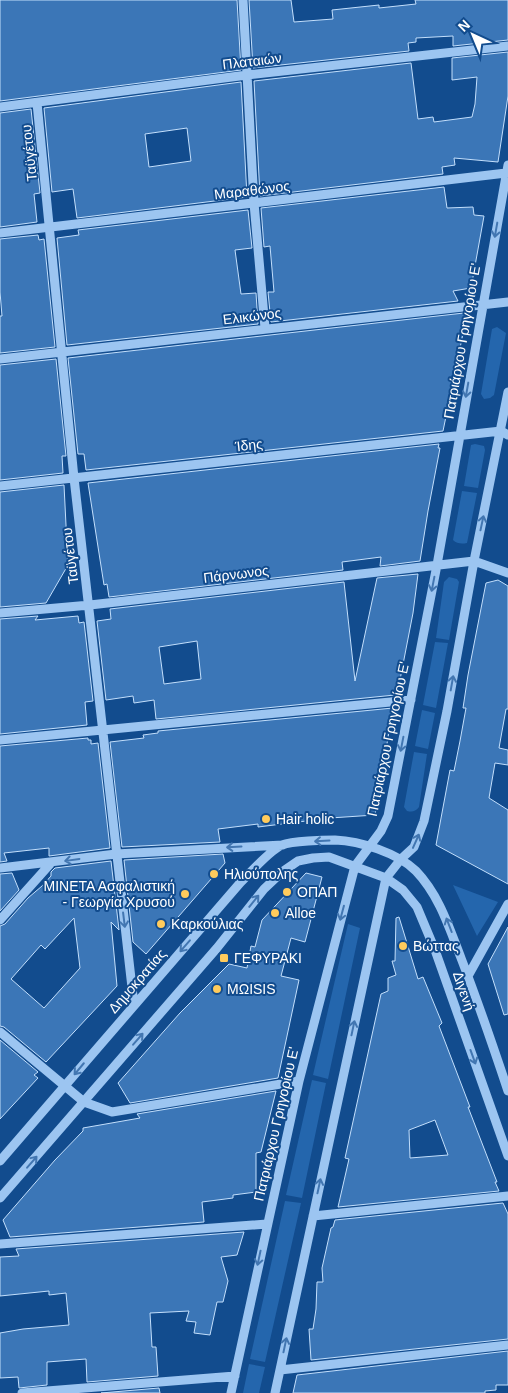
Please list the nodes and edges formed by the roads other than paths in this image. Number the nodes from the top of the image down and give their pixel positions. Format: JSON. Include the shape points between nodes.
{"nodes":[{"id":1,"x":243,"y":0,"type":"edge"},
{"id":2,"x":508,"y":46,"type":"edge"},
{"id":3,"x":247,"y":75,"type":"junction"},
{"id":4,"x":37,"y":102,"type":"junction"},
{"id":5,"x":0,"y":107,"type":"edge"},
{"id":6,"x":507,"y":169,"type":"edge"},
{"id":7,"x":254,"y":203,"type":"junction"},
{"id":8,"x":50,"y":227,"type":"junction"},
{"id":9,"x":0,"y":233,"type":"edge"},
{"id":10,"x":508,"y":302,"type":"edge"},
{"id":11,"x":483,"y":305,"type":"junction"},
{"id":12,"x":265,"y":328,"type":"junction"},
{"id":13,"x":62,"y":353,"type":"junction"},
{"id":14,"x":0,"y":359,"type":"edge"},
{"id":15,"x":508,"y":392,"type":"edge"},
{"id":16,"x":504,"y":433,"type":"edge"},
{"id":17,"x":459,"y":436,"type":"junction"},
{"id":18,"x":74,"y":478,"type":"junction"},
{"id":19,"x":0,"y":486,"type":"edge"},
{"id":20,"x":474,"y":561,"type":"junction"},
{"id":21,"x":437,"y":565,"type":"junction"},
{"id":22,"x":508,"y":573,"type":"edge"},
{"id":23,"x":90,"y":605,"type":"junction"},
{"id":24,"x":0,"y":613,"type":"edge"},
{"id":25,"x":411,"y":700,"type":"junction"},
{"id":26,"x":103,"y":730,"type":"junction"},
{"id":27,"x":0,"y":740,"type":"edge"},
{"id":28,"x":283,"y":845,"type":"junction"},
{"id":29,"x":370,"y":846,"type":"junction"},
{"id":30,"x":116,"y":854,"type":"junction"},
{"id":31,"x":401,"y":859,"type":"junction"},
{"id":32,"x":51,"y":863,"type":"junction"},
{"id":33,"x":355,"y":866,"type":"junction"},
{"id":34,"x":0,"y":868,"type":"edge"},
{"id":35,"x":386,"y":878,"type":"junction"},
{"id":36,"x":508,"y":904,"type":"edge"},
{"id":37,"x":0,"y":920,"type":"edge"},
{"id":38,"x":468,"y":976,"type":"junction"},
{"id":39,"x":134,"y":1005,"type":"junction"},
{"id":40,"x":0,"y":1032,"type":"edge"},
{"id":41,"x":299,"y":1081,"type":"junction"},
{"id":42,"x":65,"y":1086,"type":"junction"},
{"id":43,"x":508,"y":1091,"type":"edge"},
{"id":44,"x":84,"y":1102,"type":"junction"},
{"id":45,"x":508,"y":1156,"type":"edge"},
{"id":46,"x":0,"y":1161,"type":"edge"},
{"id":47,"x":508,"y":1196,"type":"edge"},
{"id":48,"x":0,"y":1198,"type":"edge"},
{"id":49,"x":313,"y":1216,"type":"junction"},
{"id":50,"x":266,"y":1224,"type":"junction"},
{"id":51,"x":0,"y":1244,"type":"edge"},
{"id":52,"x":508,"y":1345,"type":"edge"},
{"id":53,"x":280,"y":1370,"type":"junction"},
{"id":54,"x":235,"y":1376,"type":"junction"},
{"id":55,"x":22,"y":1393,"type":"edge"},
{"id":56,"x":231,"y":1393,"type":"edge"},
{"id":57,"x":275,"y":1393,"type":"edge"}],
"edges":[{"from":1,"to":3,"type":"street"},
{"from":2,"to":3,"type":"street","name":"Πλαταιών"},
{"from":3,"to":4,"type":"street","name":"Πλαταιών"},
{"from":3,"to":7,"type":"street"},
{"from":4,"to":5,"type":"street","name":"Πλαταιών"},
{"from":4,"to":8,"type":"street","name":"Ταϋγέτου"},
{"from":6,"to":7,"type":"street","name":"Μαραθώνος"},
{"from":6,"to":11,"type":"street","name":"Πατριάρχου Γρηγορίου Ε'","one_way":true},
{"from":7,"to":8,"type":"street","name":"Μαραθώνος"},
{"from":7,"to":12,"type":"street"},
{"from":8,"to":9,"type":"street","name":"Μαραθώνος"},
{"from":8,"to":13,"type":"street","name":"Ταϋγέτου"},
{"from":10,"to":11,"type":"street","name":"Ελικώνος"},
{"from":11,"to":12,"type":"street","name":"Ελικώνος"},
{"from":11,"to":17,"type":"street","name":"Πατριάρχου Γρηγορίου Ε'","one_way":true},
{"from":12,"to":13,"type":"street","name":"Ελικώνος"},
{"from":13,"to":14,"type":"street","name":"Ελικώνος"},
{"from":13,"to":18,"type":"street","name":"Ταϋγέτου"},
{"from":15,"to":16,"type":"street"},
{"from":16,"to":17,"type":"street","name":"Ίδης"},
{"from":20,"to":16,"type":"street","one_way":true},
{"from":17,"to":18,"type":"street","name":"Ίδης"},
{"from":17,"to":21,"type":"street","name":"Πατριάρχου Γρηγορίου Ε'"},
{"from":18,"to":19,"type":"street","name":"Ίδης"},
{"from":18,"to":23,"type":"street","name":"Ταϋγέτου"},
{"from":20,"to":21,"type":"street","name":"Πάρνωνος"},
{"from":20,"to":22,"type":"street"},
{"from":31,"to":20,"type":"street","one_way":true,"via":[[414,848],[424,821]]},
{"from":21,"to":23,"type":"street","name":"Πάρνωνος"},
{"from":21,"to":25,"type":"street","name":"Πατριάρχου Γρηγορίου Ε'","one_way":true},
{"from":23,"to":24,"type":"street","name":"Πάρνωνος"},
{"from":23,"to":26,"type":"street","name":"Ταϋγέτου"},
{"from":25,"to":26,"type":"street"},
{"from":25,"to":29,"type":"street","name":"Πατριάρχου Γρηγορίου Ε'","one_way":true,"via":[[388,816]]},
{"from":26,"to":27,"type":"street"},
{"from":26,"to":30,"type":"street","name":"Ταϋγέτου"},
{"from":29,"to":28,"type":"street","one_way":true,"via":[[347,840]]},
{"from":28,"to":30,"type":"street","one_way":true},
{"from":28,"to":39,"type":"street","name":"Δημοκρατίας","one_way":true,"via":[[240,883]]},
{"from":29,"to":31,"type":"street","name":"Διγενή"},
{"from":29,"to":33,"type":"street","name":"Πατριάρχου Γρηγορίου Ε'"},
{"from":30,"to":32,"type":"street","one_way":true},
{"from":30,"to":39,"type":"street","name":"Ταϋγέτου","one_way":true},
{"from":31,"to":35,"type":"street"},
{"from":38,"to":31,"type":"street","name":"Διγενή","one_way":true,"via":[[440,904],[430,887]]},
{"from":32,"to":34,"type":"street"},
{"from":32,"to":37,"type":"street"},
{"from":33,"to":35,"type":"street","name":"Διγενή"},
{"from":33,"to":41,"type":"street","name":"Πατριάρχου Γρηγορίου Ε'","one_way":true},
{"from":44,"to":33,"type":"street","one_way":true,"via":[[264,889],[282,872],[298,861],[314,858],[329,857]]},
{"from":35,"to":45,"type":"street","name":"Διγενή","one_way":true,"via":[[403,890],[417,907],[425,925]]},
{"from":49,"to":35,"type":"street","one_way":true},
{"from":36,"to":38,"type":"street"},
{"from":38,"to":43,"type":"street","name":"Διγενή"},
{"from":39,"to":42,"type":"street","name":"Δημοκρατίας","one_way":true},
{"from":40,"to":42,"type":"street"},
{"from":41,"to":44,"type":"street","via":[[112,1112]]},
{"from":41,"to":50,"type":"street","name":"Πατριάρχου Γρηγορίου Ε'"},
{"from":42,"to":44,"type":"street"},
{"from":42,"to":46,"type":"street","name":"Δημοκρατίας"},
{"from":48,"to":44,"type":"street","one_way":true},
{"from":47,"to":49,"type":"street"},
{"from":53,"to":49,"type":"street","one_way":true},
{"from":50,"to":51,"type":"street"},
{"from":50,"to":54,"type":"street","name":"Πατριάρχου Γρηγορίου Ε'","one_way":true},
{"from":52,"to":53,"type":"street"},
{"from":53,"to":57,"type":"street"},
{"from":54,"to":55,"type":"street"},
{"from":54,"to":56,"type":"street","name":"Πατριάρχου Γρηγορίου Ε'"}]}
